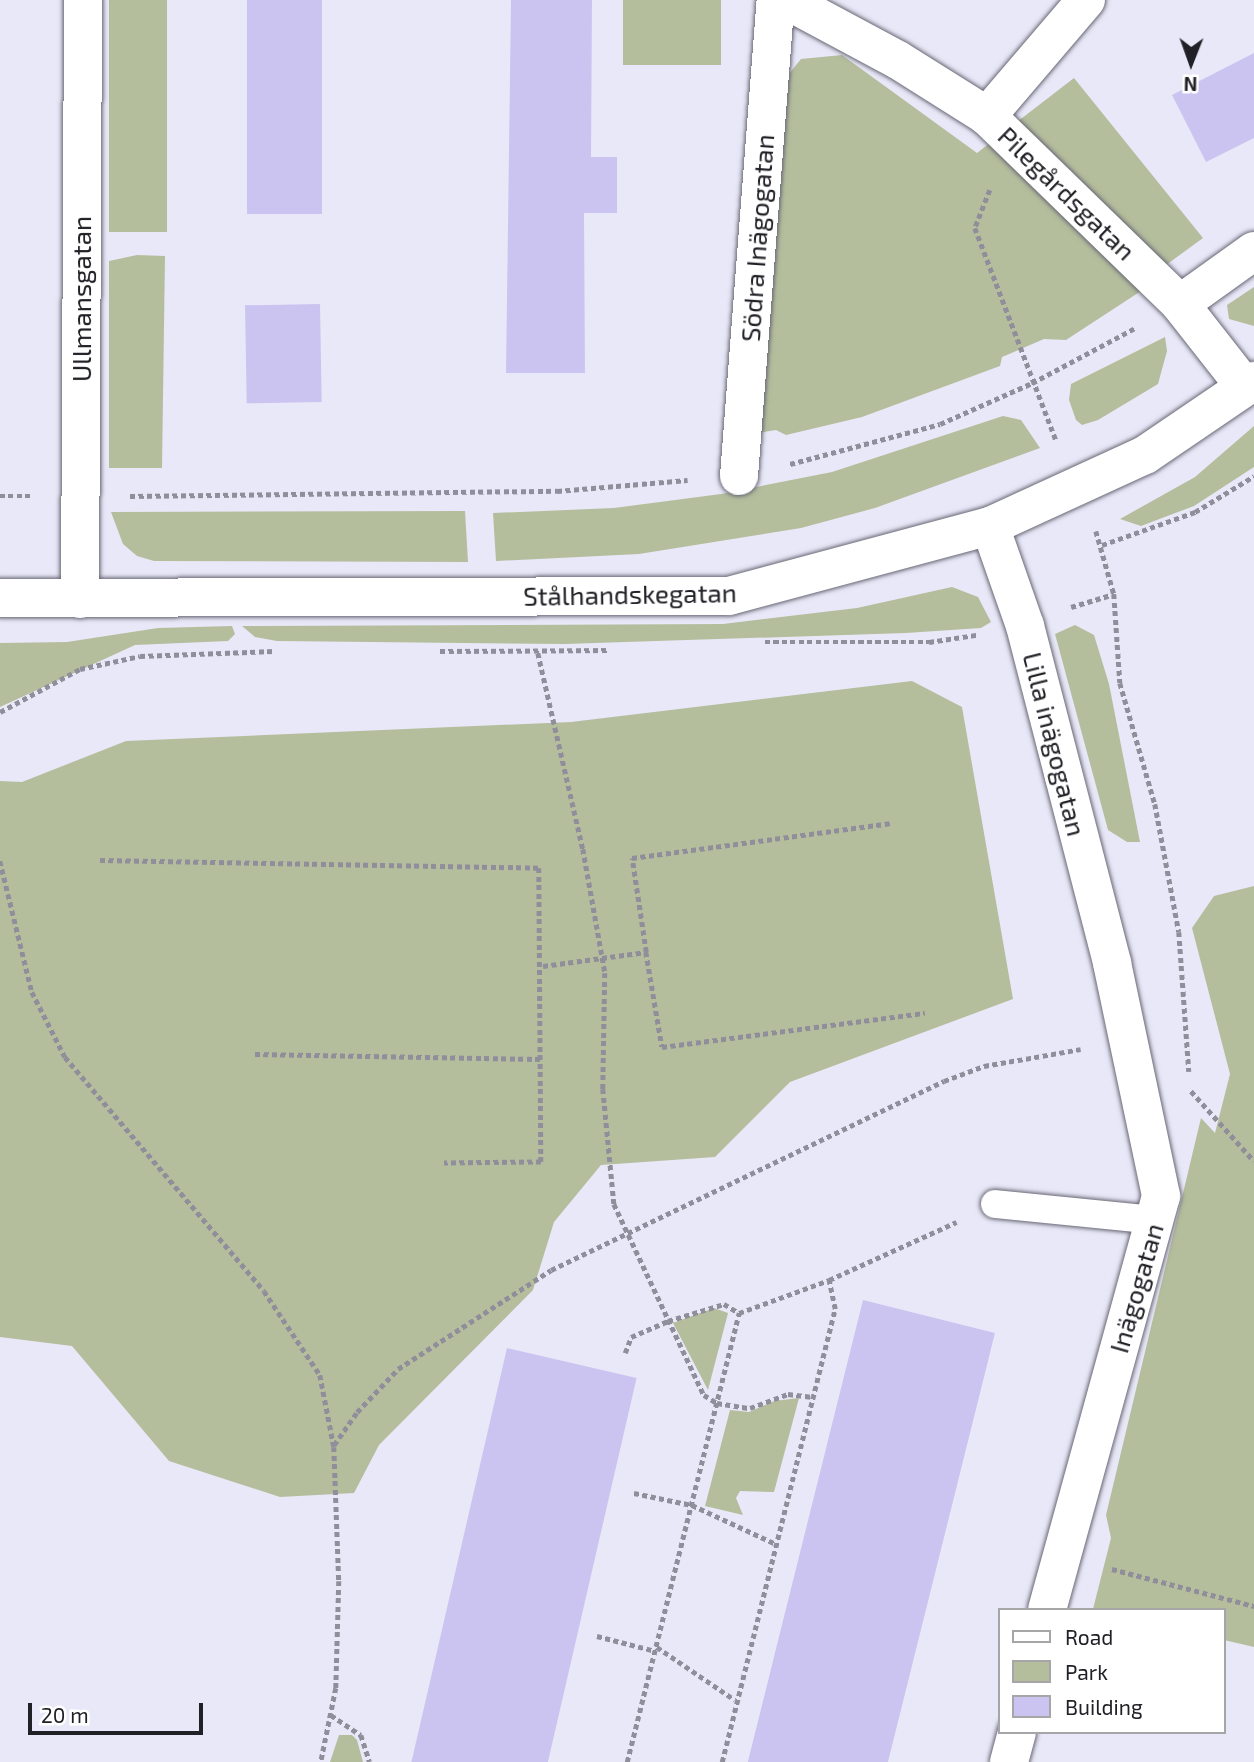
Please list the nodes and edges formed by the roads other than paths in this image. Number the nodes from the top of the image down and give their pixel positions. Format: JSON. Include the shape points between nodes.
{"nodes":[{"id":1,"x":83,"y":0,"type":"edge"},
{"id":2,"x":776,"y":0,"type":"edge"},
{"id":3,"x":786,"y":0,"type":"edge"},
{"id":4,"x":1086,"y":0,"type":"edge"},
{"id":5,"x":987,"y":116,"type":"junction"},
{"id":6,"x":1254,"y":251,"type":"edge"},
{"id":7,"x":1180,"y":304,"type":"junction"},
{"id":8,"x":1250,"y":384,"type":"edge"},
{"id":9,"x":739,"y":476,"type":"road end"},
{"id":10,"x":990,"y":526,"type":"junction"},
{"id":11,"x":0,"y":598,"type":"edge"},
{"id":12,"x":80,"y":598,"type":"junction"},
{"id":13,"x":1112,"y":964,"type":"joint"},
{"id":14,"x":995,"y":1204,"type":"road end"},
{"id":15,"x":1155,"y":1220,"type":"junction"},
{"id":16,"x":1047,"y":1608,"type":"edge"},
{"id":17,"x":1016,"y":1734,"type":"edge"},
{"id":18,"x":1009,"y":1762,"type":"edge"}],
"edges":[{"from":1,"to":12,"type":"street","name":"Ullmansgatan"},
{"from":2,"to":9,"type":"street","name":"Södra Inägogatan"},
{"from":3,"to":5,"type":"street","via":[[898,60]]},
{"from":4,"to":5,"type":"street","name":"Pilegårdsgatan"},
{"from":5,"to":7,"type":"street","name":"Pilegårdsgatan"},
{"from":6,"to":7,"type":"street"},
{"from":7,"to":8,"type":"street","name":"Pilegårdsgatan"},
{"from":8,"to":10,"type":"street","name":"Stålhandskegatan","via":[[1145,455]]},
{"from":10,"to":12,"type":"street","name":"Stålhandskegatan","via":[[729,596]]},
{"from":10,"to":13,"type":"street","name":"Lilla inägogatan","via":[[1025,626]]},
{"from":11,"to":12,"type":"street","name":"Stålhandskegatan"},
{"from":13,"to":15,"type":"street","name":"Inägogatan","via":[[1161,1196]]},
{"from":14,"to":15,"type":"lane"},
{"from":15,"to":16,"type":"street","name":"Inägogatan"},
{"from":17,"to":18,"type":"street"}]}
